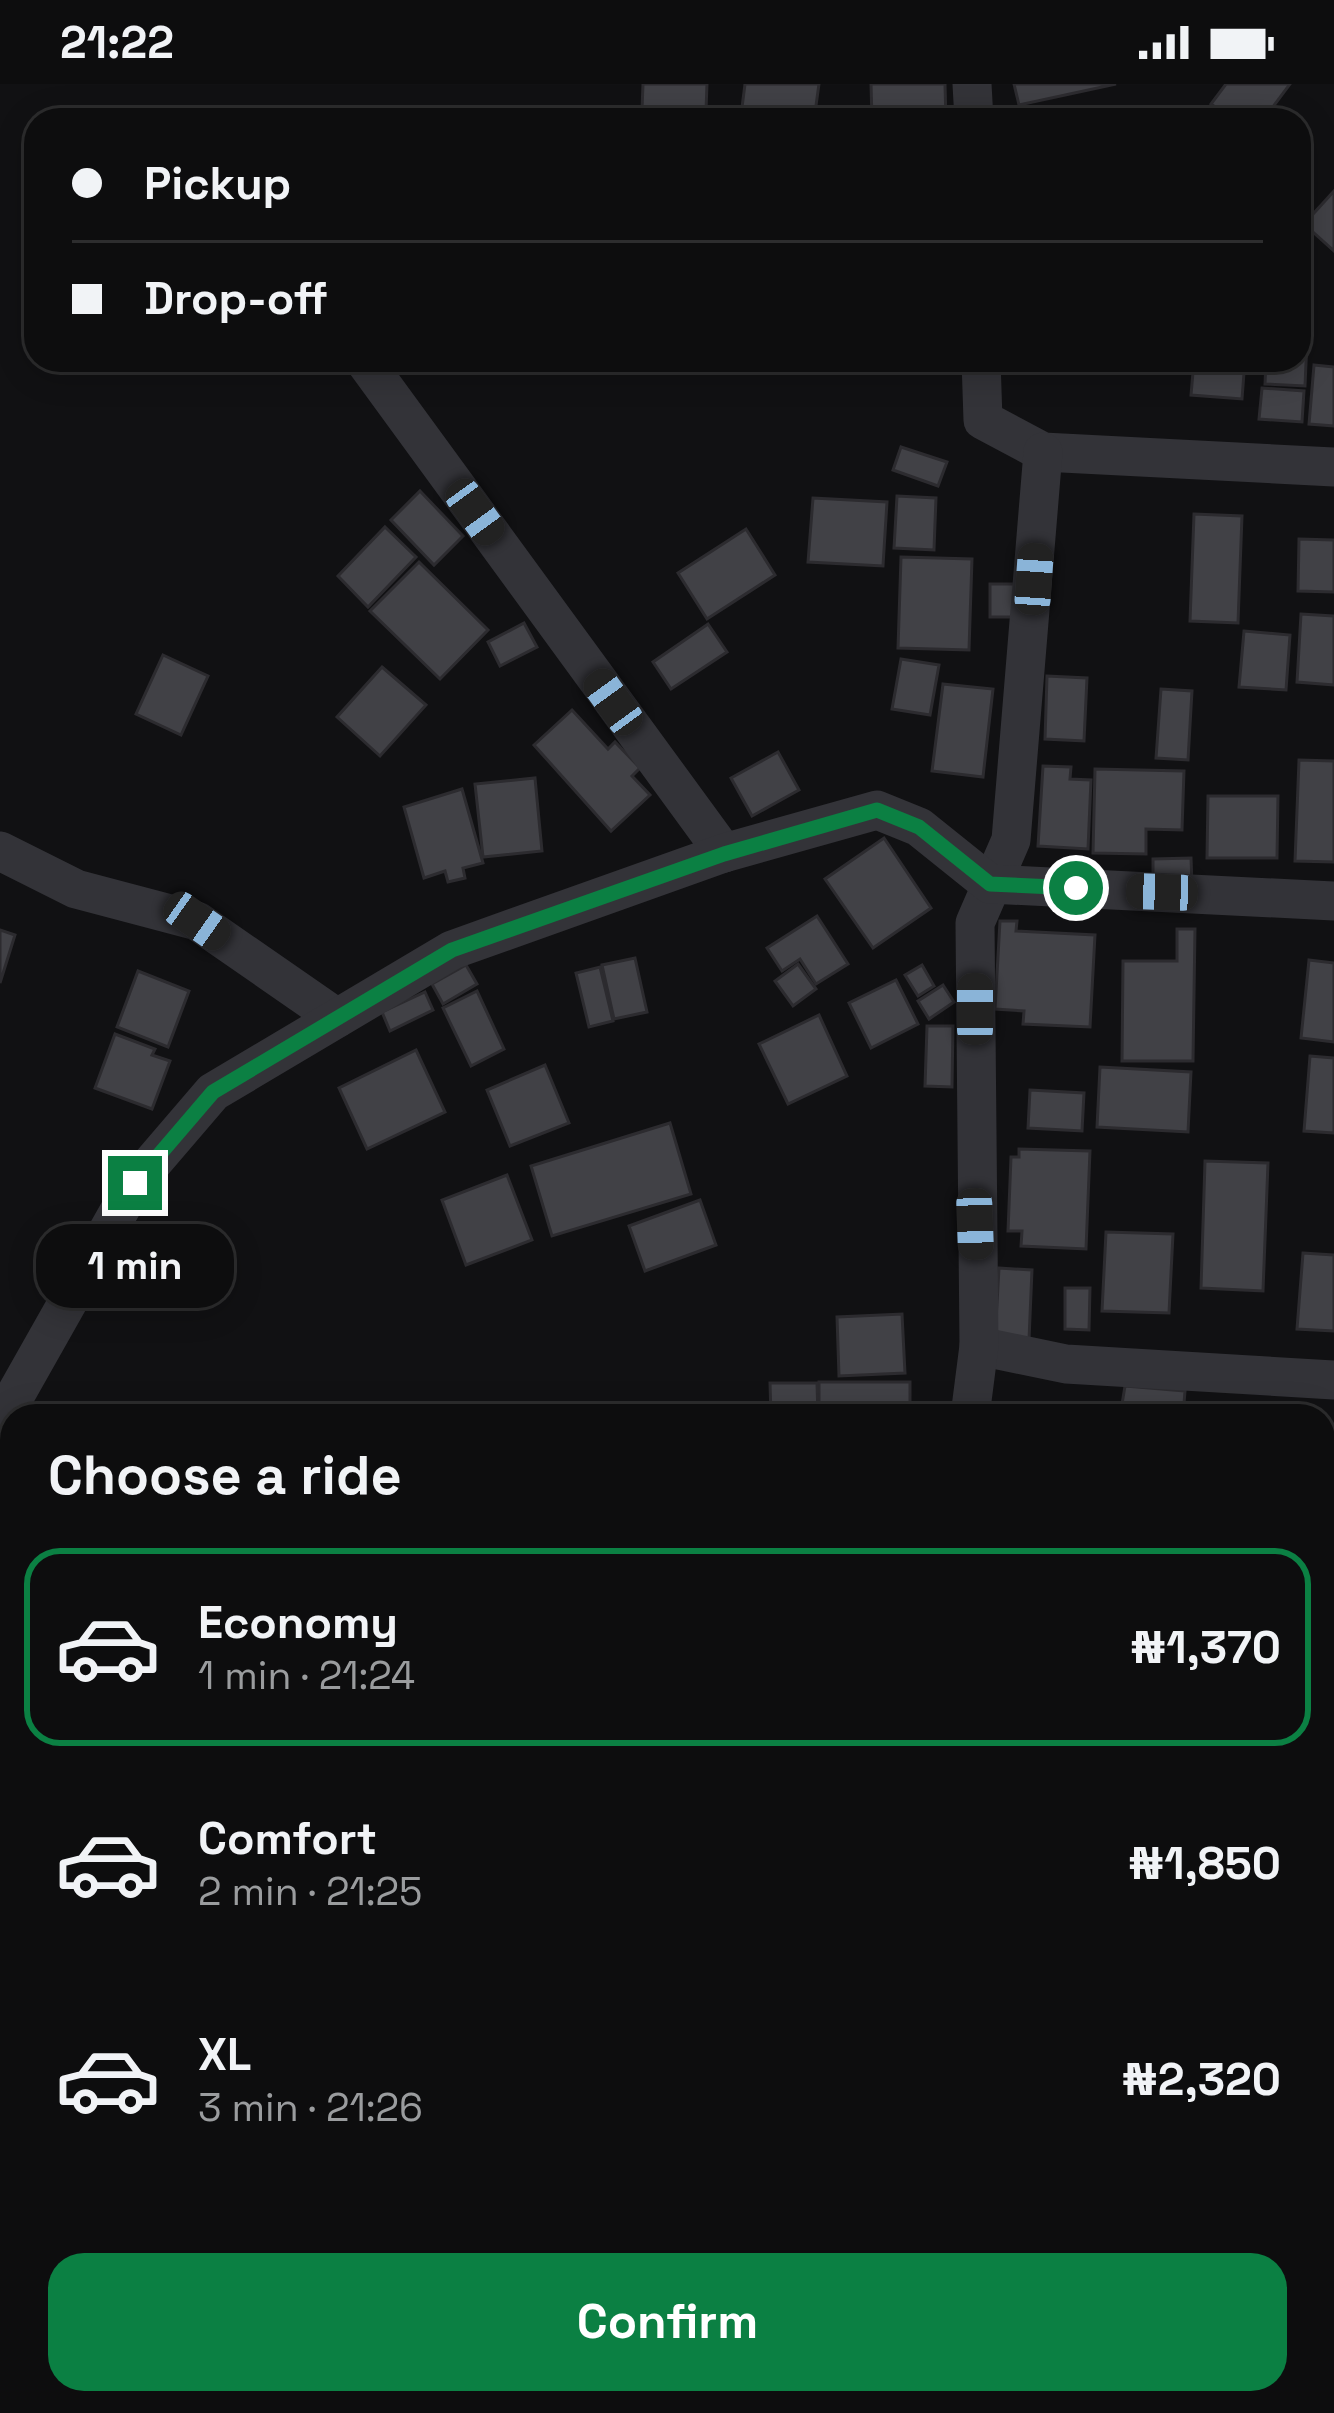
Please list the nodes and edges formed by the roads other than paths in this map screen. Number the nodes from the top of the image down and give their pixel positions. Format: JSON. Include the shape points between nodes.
{"nodes":[{"id":1,"x":373,"y":372,"type":"edge"},
{"id":2,"x":981,"y":372,"type":"edge"},
{"id":3,"x":1043,"y":452,"type":"junction"},
{"id":4,"x":1334,"y":467,"type":"edge"},
{"id":5,"x":0,"y":851,"type":"edge"},
{"id":6,"x":724,"y":854,"type":"junction"},
{"id":7,"x":990,"y":884,"type":"junction"},
{"id":8,"x":1334,"y":901,"type":"edge"},
{"id":9,"x":337,"y":1018,"type":"junction"},
{"id":10,"x":980,"y":1346,"type":"junction"},
{"id":11,"x":1334,"y":1380,"type":"edge"},
{"id":12,"x":12,"y":1404,"type":"edge"},
{"id":13,"x":972,"y":1404,"type":"edge"}],
"edges":[{"from":1,"to":6,"type":"street"},
{"from":2,"to":3,"type":"street","via":[[982,420]]},
{"from":3,"to":4,"type":"street"},
{"from":3,"to":7,"type":"street","via":[[1011,840]]},
{"from":5,"to":9,"type":"street","via":[[76,890],[197,921]]},
{"from":6,"to":7,"type":"street","via":[[877,810],[919,827]]},
{"from":6,"to":9,"type":"street","via":[[452,950]]},
{"from":7,"to":8,"type":"street"},
{"from":7,"to":10,"type":"street","via":[[975,923]]},
{"from":9,"to":12,"type":"street","via":[[213,1092],[135,1183]]},
{"from":10,"to":11,"type":"street","via":[[1066,1364]]},
{"from":10,"to":13,"type":"street"}]}
